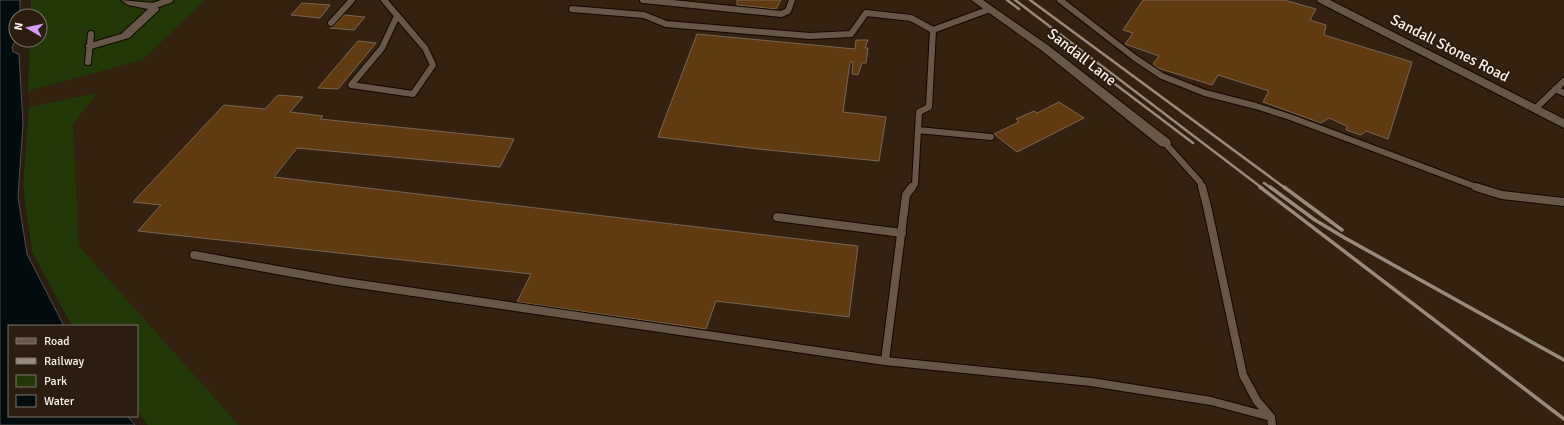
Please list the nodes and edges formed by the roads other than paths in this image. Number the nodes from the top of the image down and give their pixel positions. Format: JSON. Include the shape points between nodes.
{"nodes":[{"id":1,"x":126,"y":0,"type":"edge"},
{"id":2,"x":170,"y":0,"type":"edge"},
{"id":3,"x":352,"y":0,"type":"edge"},
{"id":4,"x":384,"y":0,"type":"edge"},
{"id":5,"x":643,"y":0,"type":"edge"},
{"id":6,"x":792,"y":0,"type":"edge"},
{"id":7,"x":976,"y":0,"type":"edge"},
{"id":8,"x":1060,"y":0,"type":"edge"},
{"id":9,"x":1322,"y":0,"type":"edge"},
{"id":10,"x":153,"y":6,"type":"junction"},
{"id":11,"x":572,"y":9,"type":"dead end"},
{"id":12,"x":990,"y":9,"type":"junction"},
{"id":13,"x":397,"y":16,"type":"junction"},
{"id":14,"x":331,"y":23,"type":"dead end"},
{"id":15,"x":933,"y":30,"type":"junction"},
{"id":16,"x":91,"y":34,"type":"dead end"},
{"id":17,"x":91,"y":46,"type":"junction"},
{"id":18,"x":88,"y":62,"type":"dead end"},
{"id":19,"x":1564,"y":81,"type":"edge"},
{"id":20,"x":1556,"y":89,"type":"junction"},
{"id":21,"x":1564,"y":93,"type":"edge"},
{"id":22,"x":1535,"y":109,"type":"junction"},
{"id":23,"x":1564,"y":124,"type":"edge"},
{"id":24,"x":918,"y":130,"type":"junction"},
{"id":25,"x":991,"y":137,"type":"dead end"},
{"id":26,"x":1165,"y":144,"type":"joint"},
{"id":27,"x":1564,"y":202,"type":"edge"},
{"id":28,"x":777,"y":217,"type":"dead end"},
{"id":29,"x":902,"y":233,"type":"junction"},
{"id":30,"x":194,"y":255,"type":"dead end"},
{"id":31,"x":886,"y":361,"type":"junction"},
{"id":32,"x":1271,"y":421,"type":"edge"}],
"edges":[{"from":1,"to":10,"type":"street"},
{"from":2,"to":10,"type":"lane"},
{"from":3,"to":14,"type":"lane"},
{"from":4,"to":13,"type":"lane"},
{"from":5,"to":6,"type":"lane","via":[[781,14],[788,11]]},
{"from":7,"to":12,"type":"street","name":"Sandall Lane"},
{"from":8,"to":27,"type":"lane","via":[[1162,76],[1205,93],[1283,115],[1472,186],[1502,195]]},
{"from":9,"to":22,"type":"street","name":"Sandall Stones Road"},
{"from":10,"to":17,"type":"street","via":[[153,12],[125,36]]},
{"from":11,"to":15,"type":"lane","via":[[644,15],[666,24],[810,36],[851,34],[866,13],[911,18]]},
{"from":12,"to":15,"type":"lane"},
{"from":12,"to":26,"type":"street","name":"Sandall Lane","via":[[1045,48]]},
{"from":13,"to":13,"type":"lane","via":[[425,48],[433,65],[413,94],[351,85],[382,48]]},
{"from":15,"to":24,"type":"lane","via":[[929,107],[919,112]]},
{"from":16,"to":17,"type":"lane"},
{"from":17,"to":18,"type":"lane"},
{"from":19,"to":20,"type":"lane"},
{"from":20,"to":21,"type":"lane"},
{"from":20,"to":22,"type":"lane"},
{"from":22,"to":23,"type":"street","name":"Sandall Stones Road"},
{"from":24,"to":25,"type":"lane"},
{"from":24,"to":29,"type":"lane","via":[[915,184],[906,195]]},
{"from":26,"to":32,"type":"lane","via":[[1200,182],[1243,375]]},
{"from":28,"to":29,"type":"lane"},
{"from":29,"to":31,"type":"lane"},
{"from":30,"to":31,"type":"lane","via":[[346,282]]},
{"from":31,"to":32,"type":"lane","via":[[1091,382],[1211,401]]}]}
